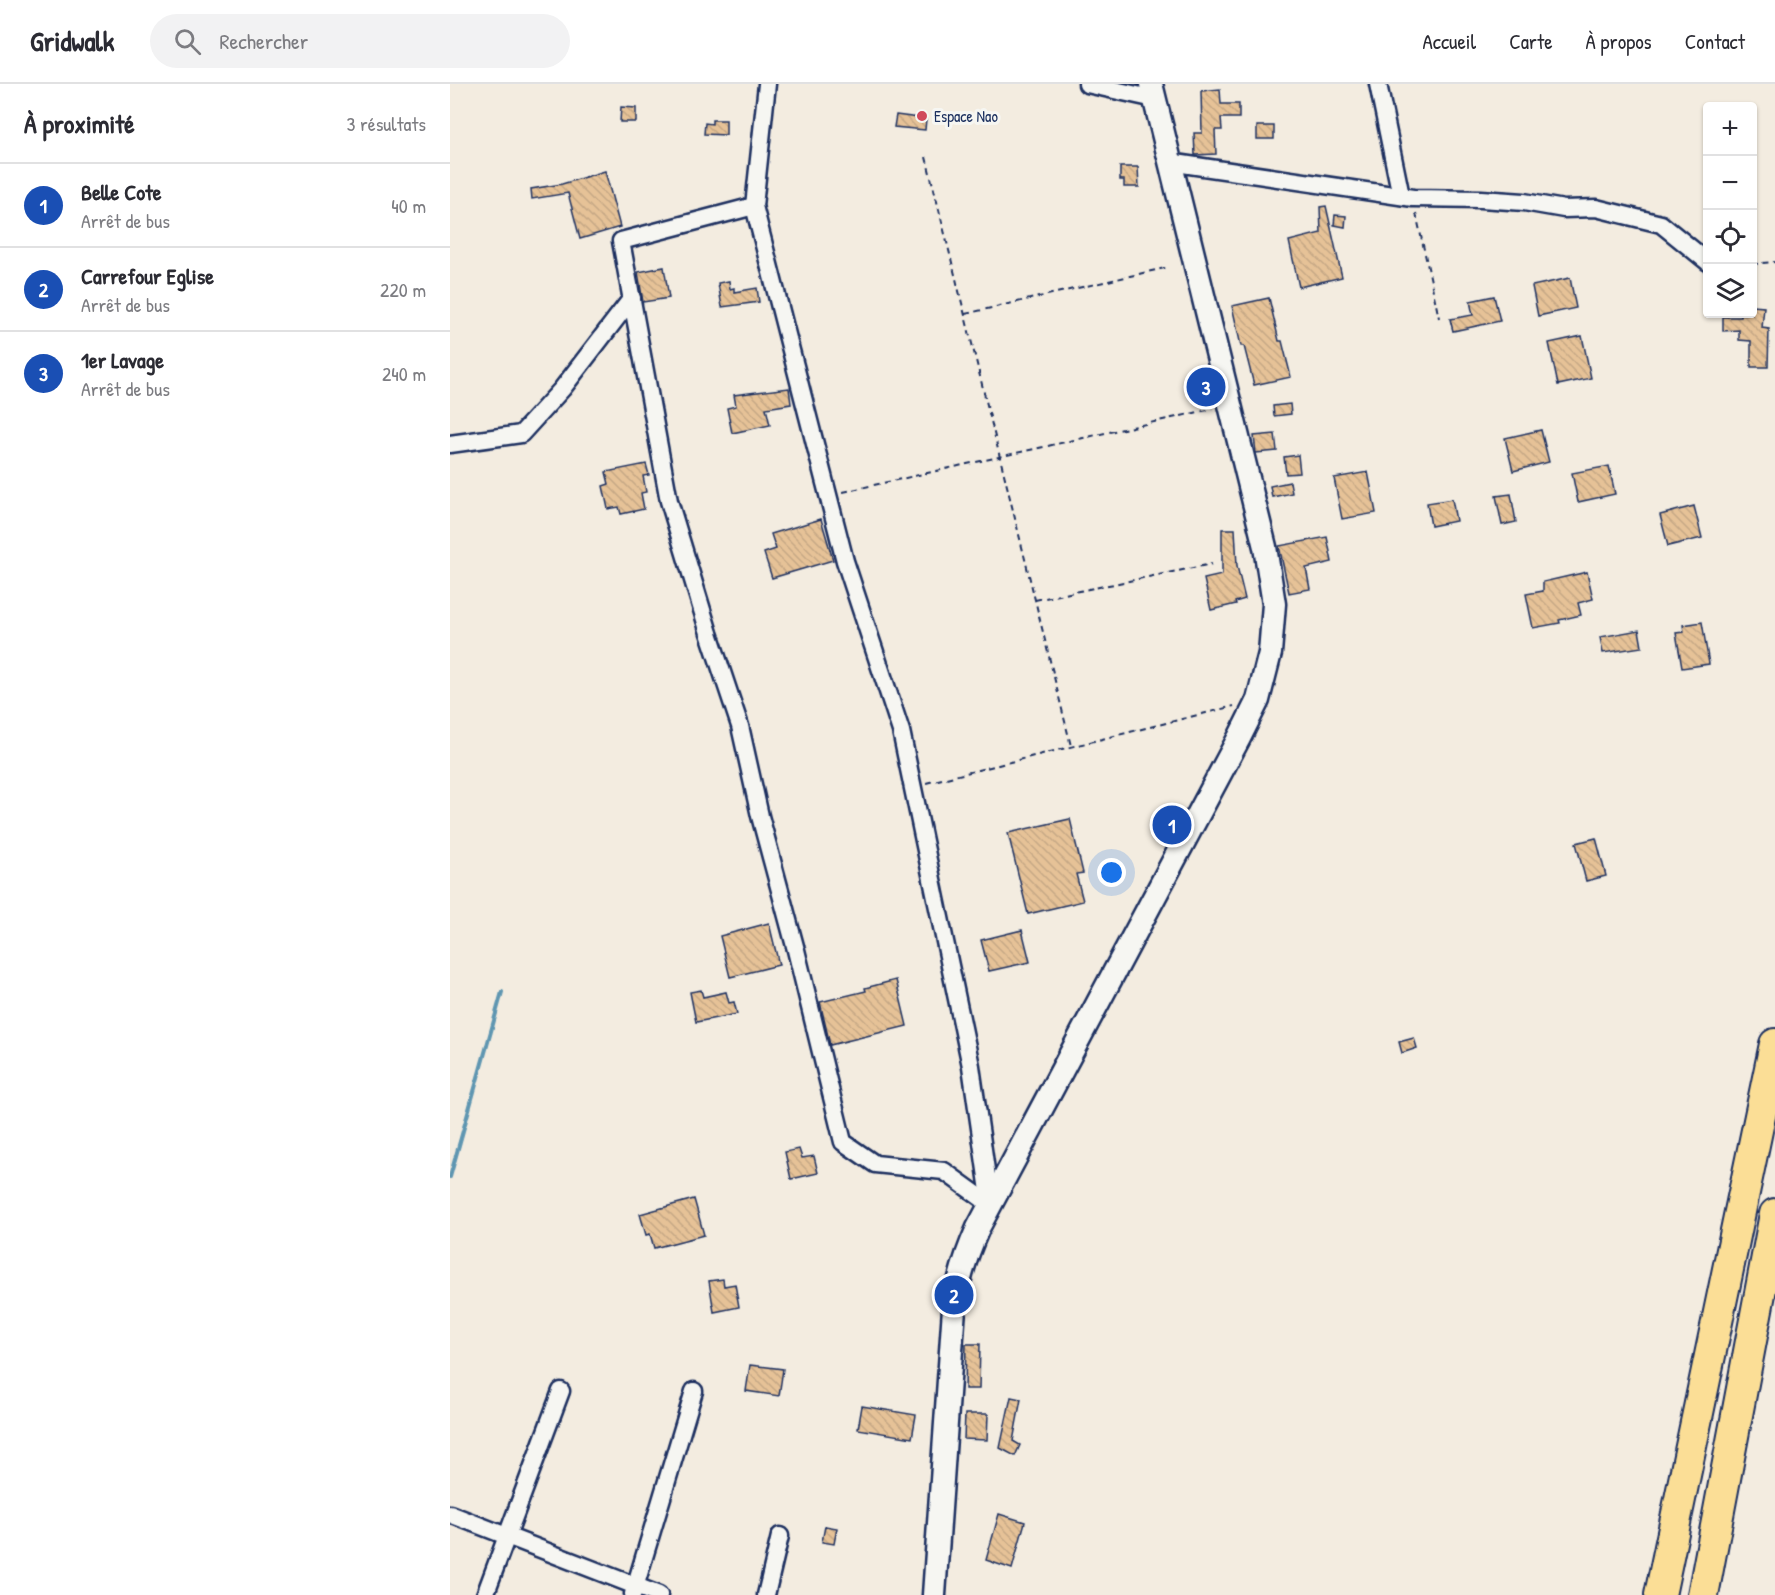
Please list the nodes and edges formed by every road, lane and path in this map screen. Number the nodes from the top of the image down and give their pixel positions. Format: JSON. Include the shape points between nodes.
{"nodes":[{"id":1,"x":766,"y":84,"type":"edge"},
{"id":2,"x":1087,"y":84,"type":"edge"},
{"id":3,"x":1378,"y":84,"type":"edge"},
{"id":4,"x":1153,"y":92,"type":"edge"},
{"id":5,"x":926,"y":157,"type":"dead end"},
{"id":6,"x":1169,"y":162,"type":"junction"},
{"id":7,"x":1407,"y":197,"type":"junction"},
{"id":8,"x":753,"y":206,"type":"junction"},
{"id":9,"x":1703,"y":259,"type":"edge"},
{"id":10,"x":1775,"y":262,"type":"edge"},
{"id":11,"x":1757,"y":264,"type":"edge"},
{"id":12,"x":1169,"y":267,"type":"dead end"},
{"id":13,"x":632,"y":298,"type":"junction"},
{"id":14,"x":965,"y":314,"type":"junction"},
{"id":15,"x":1439,"y":318,"type":"dead end"},
{"id":16,"x":1230,"y":405,"type":"junction"},
{"id":17,"x":450,"y":444,"type":"edge"},
{"id":18,"x":1000,"y":456,"type":"junction"},
{"id":19,"x":828,"y":495,"type":"junction"},
{"id":20,"x":1212,"y":564,"type":"dead end"},
{"id":21,"x":1035,"y":600,"type":"junction"},
{"id":22,"x":1258,"y":700,"type":"junction"},
{"id":23,"x":1071,"y":746,"type":"junction"},
{"id":24,"x":913,"y":786,"type":"junction"},
{"id":25,"x":1775,"y":1044,"type":"edge"},
{"id":26,"x":991,"y":1205,"type":"junction"},
{"id":27,"x":1775,"y":1214,"type":"edge"},
{"id":28,"x":561,"y":1391,"type":"dead end"},
{"id":29,"x":694,"y":1391,"type":"dead end"},
{"id":30,"x":450,"y":1514,"type":"edge"},
{"id":31,"x":506,"y":1536,"type":"junction"},
{"id":32,"x":780,"y":1536,"type":"dead end"},
{"id":33,"x":634,"y":1590,"type":"edge"},
{"id":34,"x":485,"y":1595,"type":"edge"},
{"id":35,"x":659,"y":1595,"type":"edge"},
{"id":36,"x":766,"y":1595,"type":"edge"},
{"id":37,"x":934,"y":1595,"type":"edge"},
{"id":38,"x":1660,"y":1595,"type":"edge"},
{"id":39,"x":1703,"y":1595,"type":"edge"}],
"edges":[{"from":1,"to":8,"type":"street"},
{"from":2,"to":4,"type":"street"},
{"from":3,"to":7,"type":"street"},
{"from":4,"to":6,"type":"street"},
{"from":5,"to":14,"type":"path"},
{"from":6,"to":7,"type":"street"},
{"from":6,"to":16,"type":"street"},
{"from":7,"to":9,"type":"street","via":[[1596,208],[1661,224]]},
{"from":7,"to":15,"type":"path"},
{"from":8,"to":13,"type":"street","via":[[621,241]]},
{"from":8,"to":19,"type":"street"},
{"from":10,"to":11,"type":"path"},
{"from":12,"to":14,"type":"path"},
{"from":13,"to":17,"type":"street","via":[[562,389],[521,434]]},
{"from":13,"to":26,"type":"street","via":[[669,501],[740,726],[843,1142],[875,1164],[944,1171]]},
{"from":14,"to":18,"type":"path"},
{"from":16,"to":18,"type":"path"},
{"from":16,"to":22,"type":"street","via":[[1265,547],[1274,604],[1270,653]]},
{"from":18,"to":19,"type":"path"},
{"from":18,"to":21,"type":"path"},
{"from":19,"to":24,"type":"street","via":[[845,561],[901,731]]},
{"from":20,"to":21,"type":"path"},
{"from":21,"to":23,"type":"path"},
{"from":22,"to":23,"type":"path"},
{"from":22,"to":26,"type":"street"},
{"from":23,"to":24,"type":"path"},
{"from":24,"to":26,"type":"street","via":[[971,1066]]},
{"from":25,"to":38,"type":"highway"},
{"from":26,"to":37,"type":"street","via":[[964,1259],[957,1292]]},
{"from":27,"to":39,"type":"highway"},
{"from":28,"to":31,"type":"street"},
{"from":29,"to":33,"type":"street"},
{"from":30,"to":31,"type":"street"},
{"from":31,"to":33,"type":"street"},
{"from":31,"to":34,"type":"street"},
{"from":32,"to":36,"type":"street"},
{"from":33,"to":35,"type":"street"}]}
